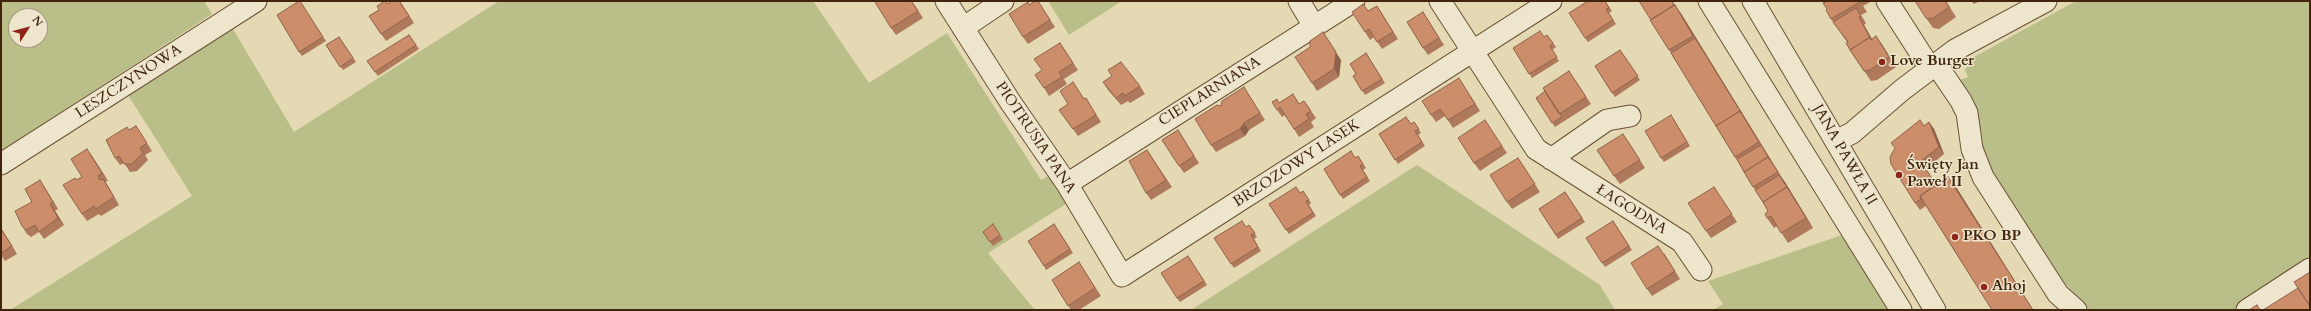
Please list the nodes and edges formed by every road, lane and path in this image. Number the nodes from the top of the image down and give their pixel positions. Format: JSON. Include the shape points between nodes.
{"nodes":[{"id":1,"x":256,"y":1,"type":"edge"},
{"id":2,"x":946,"y":1,"type":"edge"},
{"id":3,"x":1003,"y":1,"type":"edge"},
{"id":4,"x":1299,"y":1,"type":"edge"},
{"id":5,"x":1354,"y":1,"type":"edge"},
{"id":6,"x":1440,"y":1,"type":"edge"},
{"id":7,"x":1551,"y":1,"type":"edge"},
{"id":8,"x":1753,"y":1,"type":"edge"},
{"id":9,"x":1887,"y":1,"type":"edge"},
{"id":10,"x":2046,"y":1,"type":"edge"},
{"id":11,"x":1713,"y":2,"type":"edge"},
{"id":12,"x":1314,"y":26,"type":"junction"},
{"id":13,"x":963,"y":28,"type":"junction"},
{"id":14,"x":1472,"y":53,"type":"junction"},
{"id":15,"x":1933,"y":66,"type":"junction"},
{"id":16,"x":1630,"y":116,"type":"dead end"},
{"id":17,"x":1836,"y":141,"type":"junction"},
{"id":18,"x":1551,"y":159,"type":"junction"},
{"id":19,"x":1,"y":164,"type":"edge"},
{"id":20,"x":1067,"y":184,"type":"junction"},
{"id":21,"x":2310,"y":269,"type":"edge"},
{"id":22,"x":1701,"y":270,"type":"dead end"},
{"id":23,"x":1122,"y":276,"type":"joint"},
{"id":24,"x":1901,"y":310,"type":"edge"},
{"id":25,"x":1935,"y":310,"type":"edge"},
{"id":26,"x":2076,"y":310,"type":"edge"},
{"id":27,"x":2247,"y":310,"type":"edge"}],
"edges":[{"from":1,"to":19,"type":"street","name":"LESZCZYNOWA"},
{"from":2,"to":13,"type":"street","name":"PIOTRUSIA PANA"},
{"from":3,"to":13,"type":"street"},
{"from":4,"to":12,"type":"street"},
{"from":5,"to":12,"type":"street","name":"CIEPLARNIANA"},
{"from":6,"to":14,"type":"street","name":"ŁAGODNA"},
{"from":7,"to":14,"type":"street"},
{"from":8,"to":17,"type":"street","name":"JANA PAWŁA II"},
{"from":9,"to":15,"type":"street"},
{"from":10,"to":15,"type":"street","via":[[1972,40]]},
{"from":11,"to":24,"type":"street"},
{"from":12,"to":20,"type":"street","name":"CIEPLARNIANA"},
{"from":13,"to":20,"type":"street","name":"PIOTRUSIA PANA"},
{"from":14,"to":18,"type":"street","name":"ŁAGODNA","via":[[1532,144]]},
{"from":14,"to":23,"type":"street","name":"BRZOZOWY LASEK"},
{"from":15,"to":17,"type":"street","via":[[1852,133]]},
{"from":15,"to":26,"type":"street","via":[[1961,101],[1967,113],[1972,149],[1983,177],[2058,294]]},
{"from":16,"to":18,"type":"street","via":[[1607,120]]},
{"from":17,"to":25,"type":"street","name":"JANA PAWŁA II"},
{"from":18,"to":22,"type":"street","name":"ŁAGODNA","via":[[1682,242]]},
{"from":20,"to":23,"type":"street","name":"PIOTRUSIA PANA"},
{"from":21,"to":27,"type":"street"}]}
